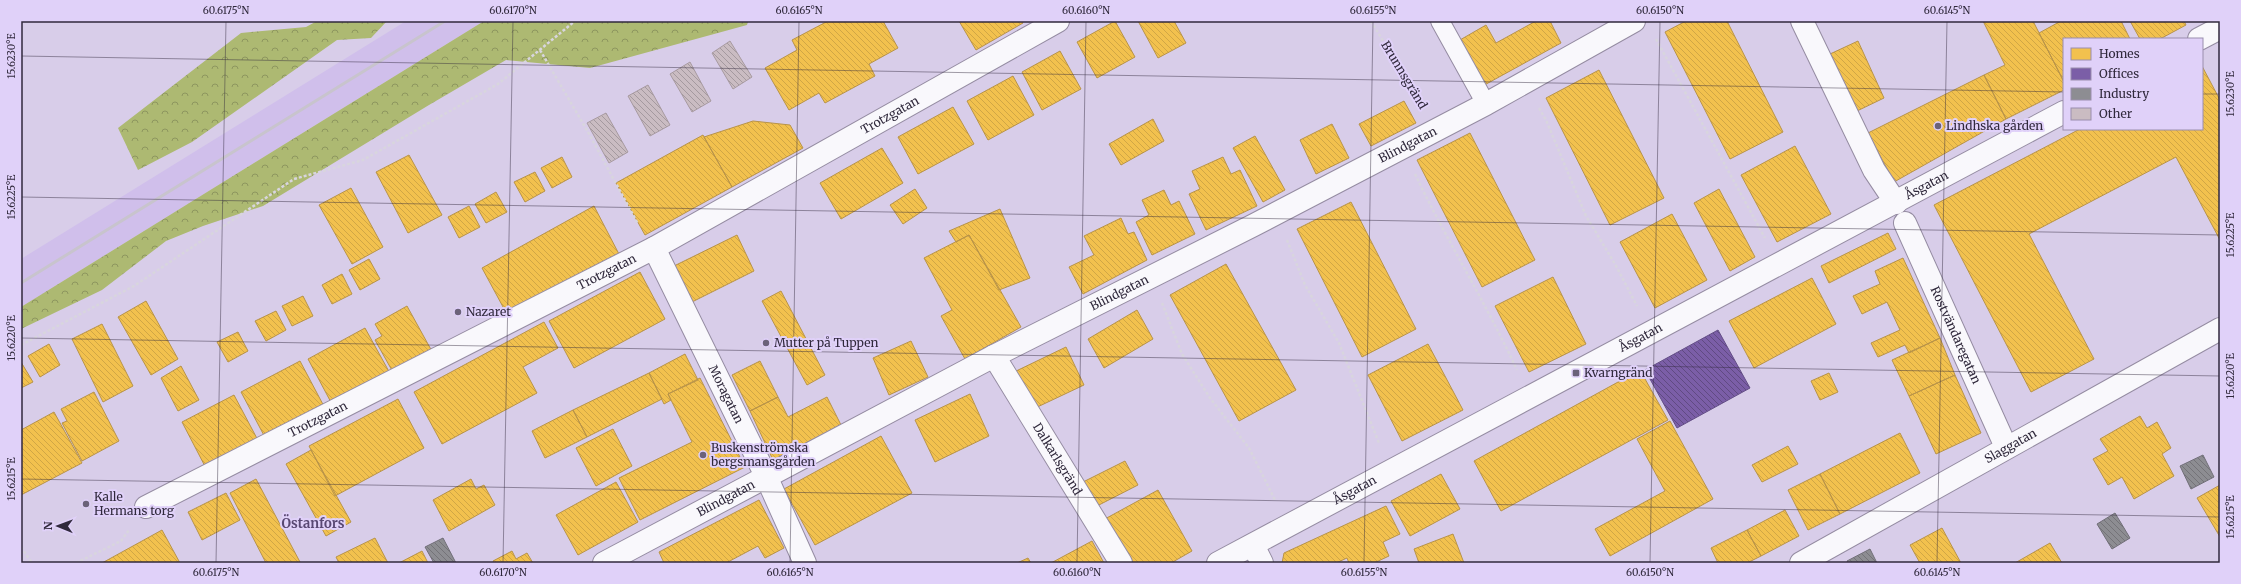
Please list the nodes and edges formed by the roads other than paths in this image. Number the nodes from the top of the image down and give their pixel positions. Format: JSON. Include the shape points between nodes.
{"nodes":[{"id":1,"x":1058,"y":21,"type":"edge"},
{"id":2,"x":1440,"y":21,"type":"edge"},
{"id":3,"x":1634,"y":21,"type":"edge"},
{"id":4,"x":1802,"y":21,"type":"edge"},
{"id":5,"x":2220,"y":28,"type":"edge"},
{"id":6,"x":2201,"y":38,"type":"edge"},
{"id":7,"x":1486,"y":104,"type":"junction"},
{"id":8,"x":2063,"y":113,"type":"edge"},
{"id":9,"x":1896,"y":203,"type":"junction"},
{"id":10,"x":1905,"y":223,"type":"dead end"},
{"id":11,"x":654,"y":248,"type":"junction"},
{"id":12,"x":2220,"y":329,"type":"edge"},
{"id":13,"x":994,"y":356,"type":"junction"},
{"id":14,"x":2006,"y":447,"type":"junction"},
{"id":15,"x":766,"y":476,"type":"junction"},
{"id":16,"x":146,"y":507,"type":"road end"},
{"id":17,"x":1257,"y":554,"type":"edge"},
{"id":18,"x":604,"y":563,"type":"edge"},
{"id":19,"x":805,"y":563,"type":"edge"},
{"id":20,"x":1121,"y":563,"type":"edge"},
{"id":21,"x":1218,"y":563,"type":"edge"},
{"id":22,"x":1801,"y":563,"type":"edge"}],
"edges":[{"from":1,"to":11,"type":"street","name":"Trotzgatan","via":[[717,210]]},
{"from":2,"to":7,"type":"lane"},
{"from":3,"to":7,"type":"street","name":"Blindgatan"},
{"from":4,"to":9,"type":"street","via":[[1874,170]]},
{"from":5,"to":6,"type":"street"},
{"from":7,"to":13,"type":"street","name":"Blindgatan"},
{"from":8,"to":9,"type":"street","name":"Åsgatan"},
{"from":9,"to":17,"type":"street","name":"Åsgatan","via":[[1288,526]]},
{"from":10,"to":14,"type":"street","name":"Rostvändaregatan"},
{"from":11,"to":15,"type":"street","name":"Moragatan"},
{"from":11,"to":16,"type":"street","name":"Trotzgatan"},
{"from":12,"to":14,"type":"street","name":"Slaggatan"},
{"from":13,"to":15,"type":"street","name":"Blindgatan"},
{"from":13,"to":20,"type":"street","name":"Dalkarlsgränd"},
{"from":14,"to":22,"type":"street","name":"Slaggatan"},
{"from":15,"to":18,"type":"street","name":"Blindgatan"},
{"from":15,"to":19,"type":"street","name":"Moragatan"},
{"from":17,"to":21,"type":"street","name":"Åsgatan"}]}
